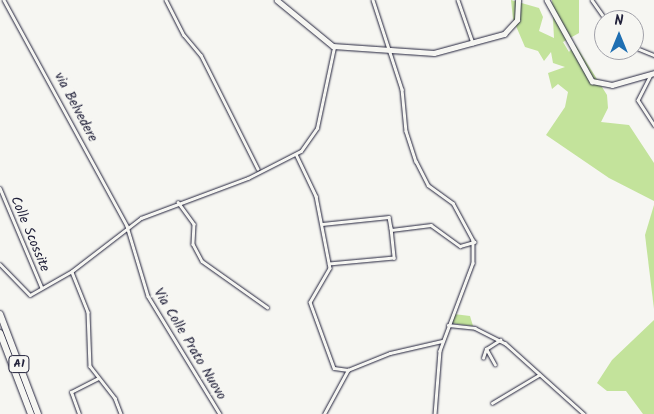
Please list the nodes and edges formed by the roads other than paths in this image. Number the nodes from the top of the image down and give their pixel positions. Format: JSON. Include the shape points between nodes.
{"nodes":[{"id":1,"x":4,"y":0,"type":"edge"},
{"id":2,"x":166,"y":0,"type":"edge"},
{"id":3,"x":277,"y":0,"type":"edge"},
{"id":4,"x":373,"y":0,"type":"edge"},
{"id":5,"x":458,"y":0,"type":"edge"},
{"id":6,"x":518,"y":0,"type":"edge"},
{"id":7,"x":547,"y":0,"type":"edge"},
{"id":8,"x":473,"y":44,"type":"junction"},
{"id":9,"x":334,"y":46,"type":"junction"},
{"id":10,"x":385,"y":47,"type":"junction"},
{"id":11,"x":653,"y":73,"type":"edge"},
{"id":12,"x":654,"y":125,"type":"edge"},
{"id":13,"x":296,"y":154,"type":"junction"},
{"id":14,"x":258,"y":170,"type":"junction"},
{"id":15,"x":0,"y":188,"type":"edge"},
{"id":16,"x":178,"y":202,"type":"junction"},
{"id":17,"x":322,"y":224,"type":"junction"},
{"id":18,"x":128,"y":226,"type":"junction"},
{"id":19,"x":391,"y":230,"type":"junction"},
{"id":20,"x":474,"y":242,"type":"junction"},
{"id":21,"x":0,"y":264,"type":"edge"},
{"id":22,"x":329,"y":264,"type":"junction"},
{"id":23,"x":72,"y":271,"type":"junction"},
{"id":24,"x":42,"y":288,"type":"junction"},
{"id":25,"x":267,"y":306,"type":"dead end"},
{"id":26,"x":0,"y":314,"type":"edge"},
{"id":27,"x":448,"y":325,"type":"junction"},
{"id":28,"x":0,"y":333,"type":"edge"},
{"id":29,"x":500,"y":340,"type":"junction"},
{"id":30,"x":442,"y":341,"type":"junction"},
{"id":31,"x":486,"y":349,"type":"junction"},
{"id":32,"x":483,"y":358,"type":"dead end"},
{"id":33,"x":495,"y":365,"type":"dead end"},
{"id":34,"x":348,"y":370,"type":"junction"},
{"id":35,"x":540,"y":375,"type":"junction"},
{"id":36,"x":98,"y":378,"type":"junction"},
{"id":37,"x":492,"y":403,"type":"dead end"},
{"id":38,"x":582,"y":413,"type":"edge"},
{"id":39,"x":32,"y":414,"type":"edge"},
{"id":40,"x":38,"y":414,"type":"edge"},
{"id":41,"x":79,"y":414,"type":"edge"},
{"id":42,"x":121,"y":414,"type":"edge"},
{"id":43,"x":220,"y":414,"type":"edge"},
{"id":44,"x":324,"y":414,"type":"edge"},
{"id":45,"x":435,"y":414,"type":"edge"},
{"id":46,"x":576,"y":414,"type":"edge"}],
"edges":[{"from":1,"to":18,"type":"street","name":"via Belvedere"},
{"from":2,"to":14,"type":"street","via":[[184,35],[201,55]]},
{"from":3,"to":9,"type":"street"},
{"from":4,"to":10,"type":"street"},
{"from":5,"to":8,"type":"street"},
{"from":6,"to":8,"type":"street","via":[[518,18],[508,30]]},
{"from":7,"to":11,"type":"street","via":[[592,81],[612,85]]},
{"from":8,"to":10,"type":"street","via":[[438,53]]},
{"from":9,"to":10,"type":"street"},
{"from":9,"to":13,"type":"street","via":[[317,128]]},
{"from":10,"to":20,"type":"street","via":[[402,89],[406,131],[420,172],[431,189],[453,203]]},
{"from":11,"to":12,"type":"street","via":[[638,100]]},
{"from":13,"to":14,"type":"street"},
{"from":13,"to":17,"type":"street","via":[[316,196]]},
{"from":14,"to":16,"type":"street","via":[[248,178]]},
{"from":15,"to":24,"type":"street","name":"Colle Scossite"},
{"from":16,"to":18,"type":"street"},
{"from":16,"to":25,"type":"street","via":[[194,224],[193,244],[202,261]]},
{"from":17,"to":19,"type":"street","via":[[388,217]]},
{"from":17,"to":22,"type":"street"},
{"from":18,"to":23,"type":"street"},
{"from":18,"to":43,"type":"street","name":"Via Colle Prato Nuovo","via":[[148,296]]},
{"from":19,"to":20,"type":"street","via":[[431,225],[460,246]]},
{"from":19,"to":22,"type":"street","via":[[394,258]]},
{"from":20,"to":27,"type":"street","via":[[473,263]]},
{"from":21,"to":24,"type":"street","via":[[10,270],[27,294]]},
{"from":22,"to":34,"type":"street","via":[[329,274],[310,305],[334,368]]},
{"from":23,"to":24,"type":"street"},
{"from":23,"to":36,"type":"street","via":[[88,312],[88,357]]},
{"from":26,"to":40,"type":"highway","number":"A1"},
{"from":27,"to":29,"type":"street","via":[[475,328]]},
{"from":27,"to":30,"type":"street"},
{"from":28,"to":39,"type":"highway","number":"A1"},
{"from":29,"to":31,"type":"street"},
{"from":29,"to":35,"type":"street"},
{"from":30,"to":34,"type":"street","via":[[390,353]]},
{"from":30,"to":45,"type":"street"},
{"from":31,"to":32,"type":"street"},
{"from":31,"to":33,"type":"street"},
{"from":34,"to":44,"type":"street"},
{"from":35,"to":37,"type":"street"},
{"from":35,"to":38,"type":"street"},
{"from":36,"to":41,"type":"street","via":[[71,392]]},
{"from":36,"to":42,"type":"street","via":[[115,398]]},
{"from":38,"to":46,"type":"street"}]}
